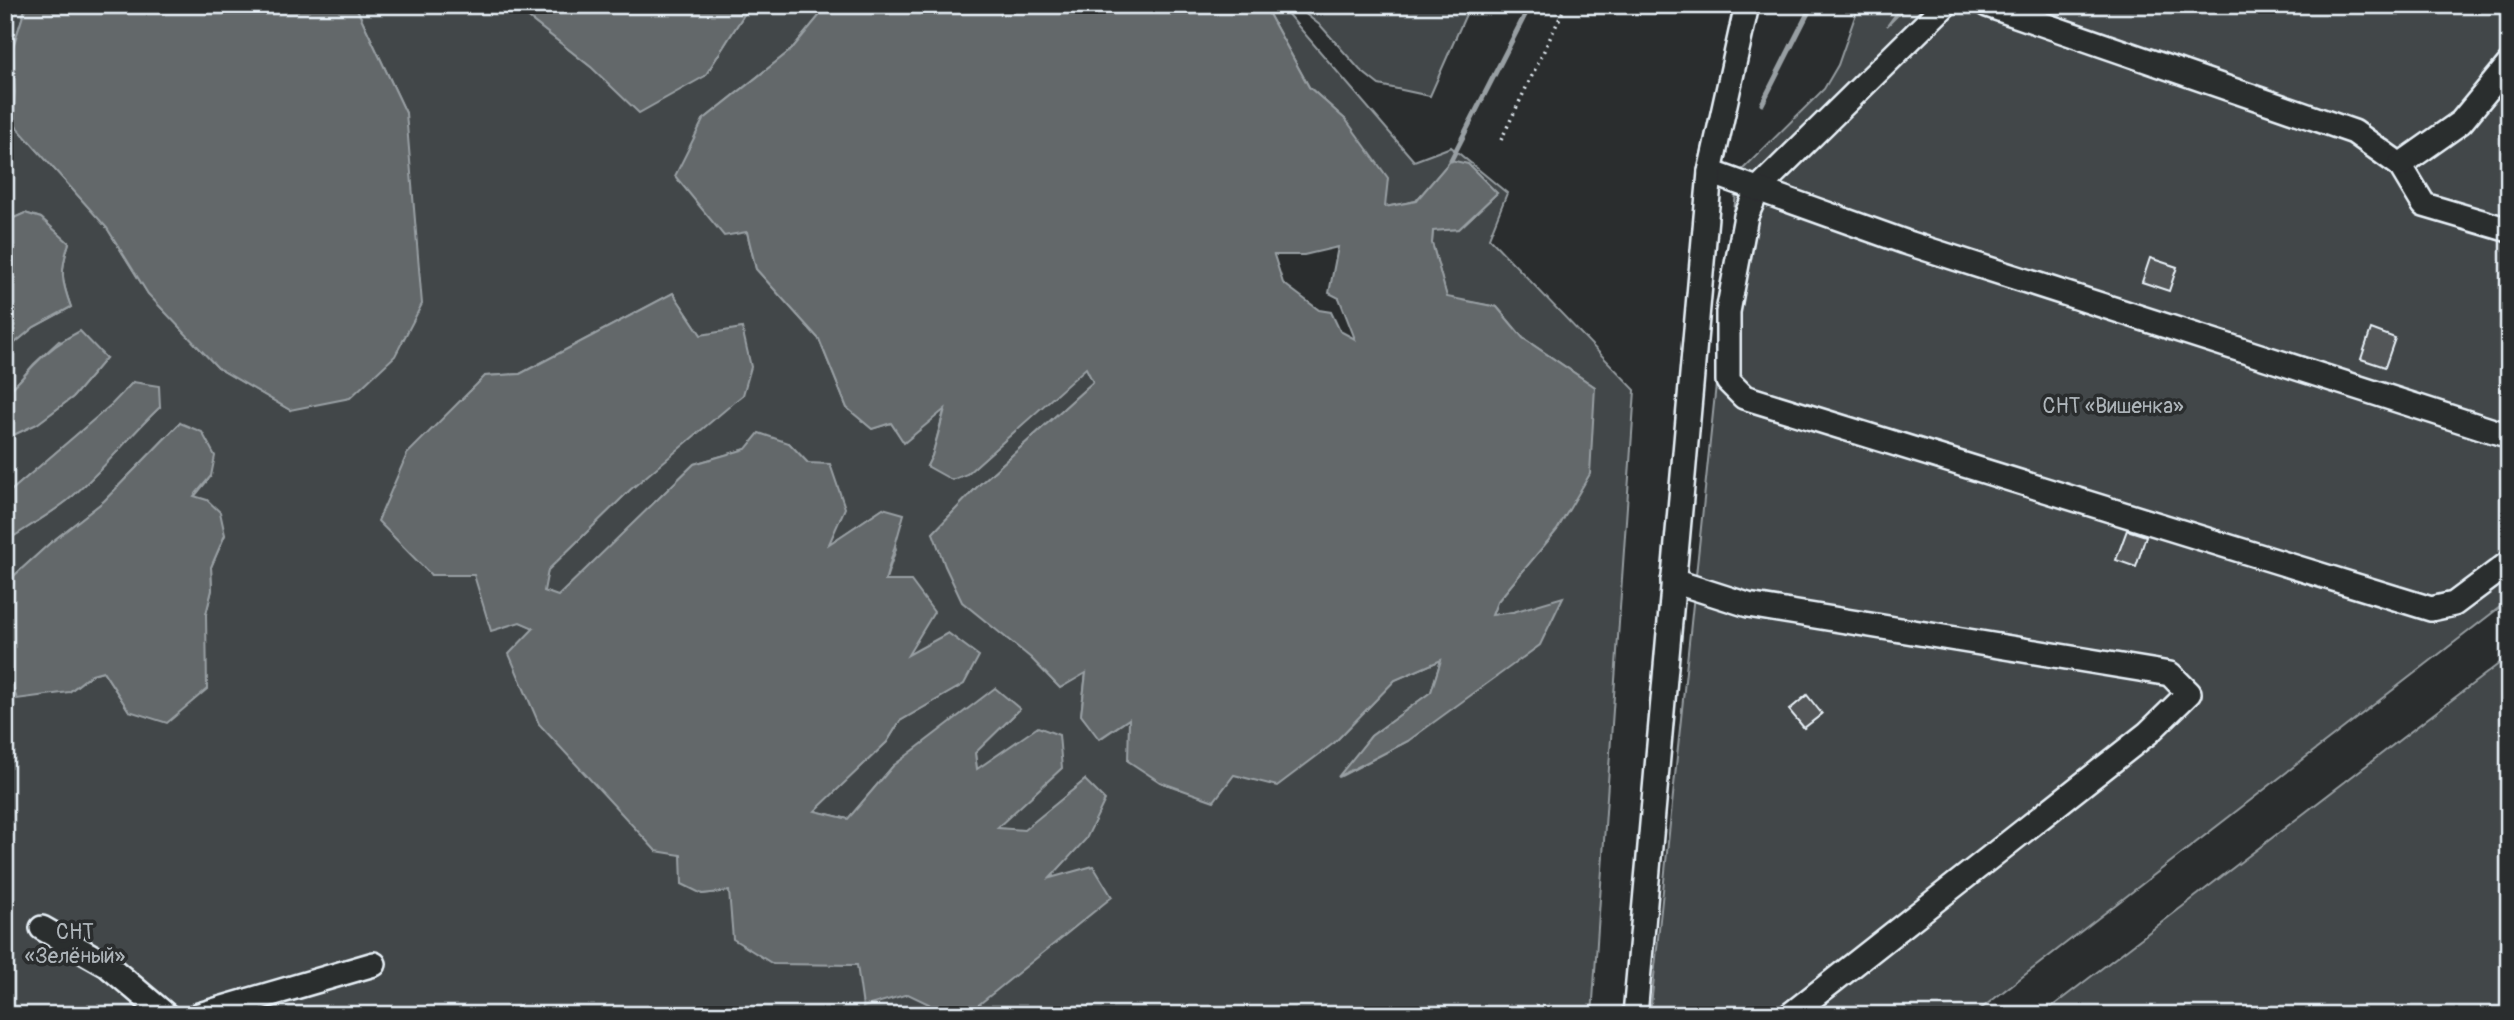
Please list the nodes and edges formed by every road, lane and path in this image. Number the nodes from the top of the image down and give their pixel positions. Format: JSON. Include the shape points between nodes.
{"nodes":[{"id":1,"x":1566,"y":5,"type":"edge"},
{"id":2,"x":1747,"y":5,"type":"edge"},
{"id":3,"x":1945,"y":5,"type":"edge"},
{"id":4,"x":1987,"y":5,"type":"edge"},
{"id":5,"x":2509,"y":64,"type":"edge"},
{"id":6,"x":1501,"y":141,"type":"dead end"},
{"id":7,"x":2400,"y":166,"type":"junction"},
{"id":8,"x":1710,"y":172,"type":"junction"},
{"id":9,"x":1758,"y":189,"type":"junction"},
{"id":10,"x":2509,"y":229,"type":"edge"},
{"id":11,"x":2509,"y":436,"type":"edge"},
{"id":12,"x":2509,"y":563,"type":"edge"},
{"id":13,"x":1673,"y":581,"type":"junction"},
{"id":14,"x":42,"y":928,"type":"dead end"},
{"id":15,"x":374,"y":964,"type":"dead end"},
{"id":16,"x":166,"y":1015,"type":"edge"},
{"id":17,"x":199,"y":1015,"type":"edge"},
{"id":18,"x":1635,"y":1015,"type":"edge"},
{"id":19,"x":1790,"y":1015,"type":"edge"}],
"edges":[{"from":1,"to":6,"type":"path"},
{"from":2,"to":8,"type":"street"},
{"from":3,"to":9,"type":"street"},
{"from":4,"to":7,"type":"street","via":[[2354,132]]},
{"from":5,"to":7,"type":"street","via":[[2461,122]]},
{"from":7,"to":10,"type":"street","via":[[2424,205]]},
{"from":8,"to":9,"type":"street"},
{"from":8,"to":13,"type":"street"},
{"from":9,"to":11,"type":"street","via":[[1905,242]]},
{"from":9,"to":12,"type":"street","via":[[1746,216],[1728,312],[1728,381],[1744,397],[2431,609],[2454,604]]},
{"from":13,"to":18,"type":"street"},
{"from":13,"to":19,"type":"street","via":[[1748,605],[2171,674],[2189,693],[2148,733]]},
{"from":14,"to":16,"type":"street","via":[[107,965]]},
{"from":15,"to":17,"type":"street"}]}
